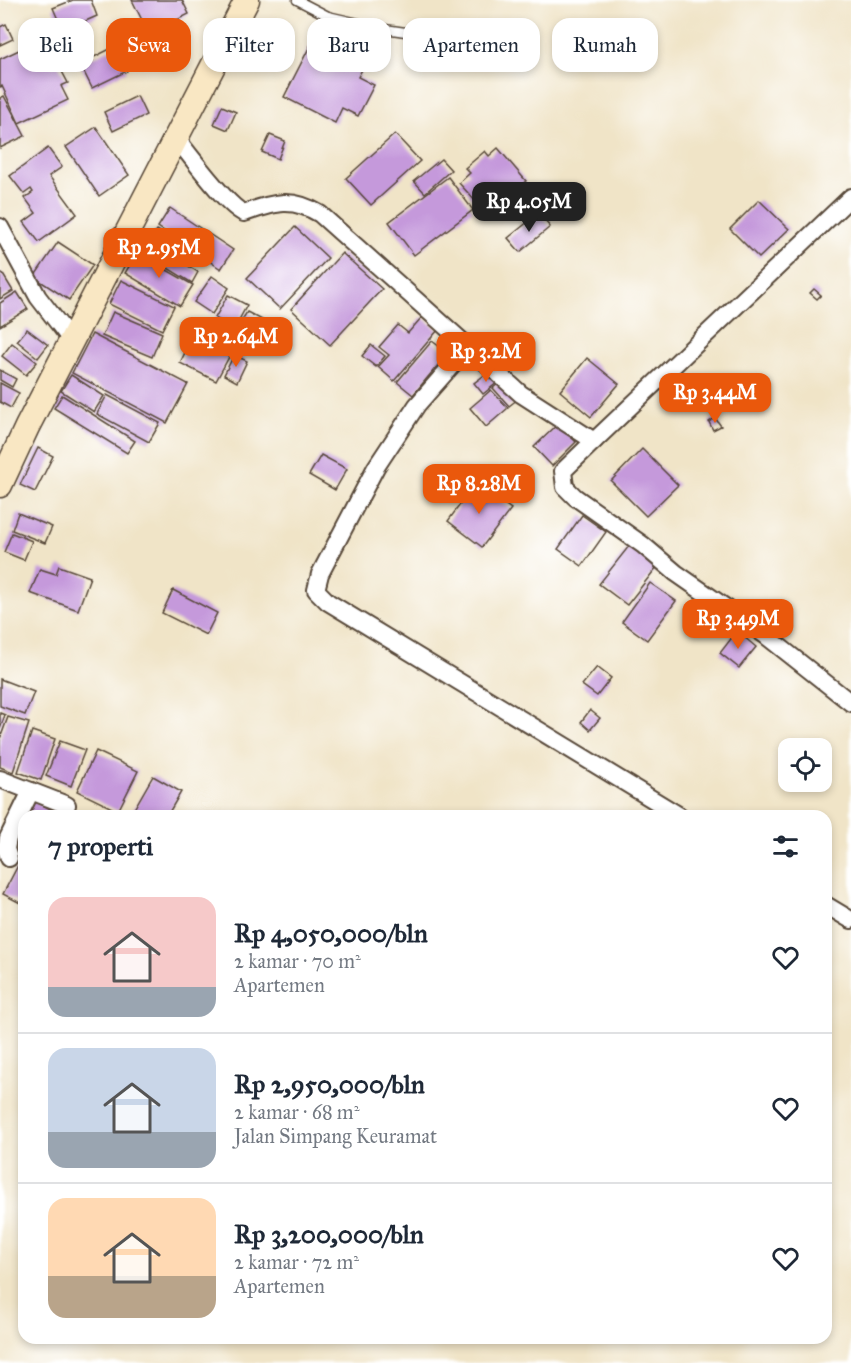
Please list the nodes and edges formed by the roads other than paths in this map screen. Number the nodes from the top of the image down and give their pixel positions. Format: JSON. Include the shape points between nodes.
{"nodes":[{"id":1,"x":247,"y":0,"type":"edge"},
{"id":2,"x":297,"y":0,"type":"edge"},
{"id":3,"x":403,"y":32,"type":"edge"},
{"id":4,"x":175,"y":137,"type":"junction"},
{"id":5,"x":851,"y":197,"type":"edge"},
{"id":6,"x":0,"y":228,"type":"edge"},
{"id":7,"x":72,"y":341,"type":"junction"},
{"id":8,"x":468,"y":347,"type":"junction"},
{"id":9,"x":594,"y":441,"type":"junction"},
{"id":10,"x":0,"y":485,"type":"edge"},
{"id":11,"x":851,"y":703,"type":"edge"},
{"id":12,"x":0,"y":778,"type":"edge"},
{"id":13,"x":31,"y":791,"type":"junction"},
{"id":14,"x":67,"y":805,"type":"dead end"},
{"id":15,"x":22,"y":810,"type":"edge"},
{"id":16,"x":670,"y":810,"type":"edge"},
{"id":17,"x":18,"y":818,"type":"edge"},
{"id":18,"x":9,"y":858,"type":"dead end"},
{"id":19,"x":832,"y":909,"type":"edge"},
{"id":20,"x":851,"y":920,"type":"edge"}],
"edges":[{"from":1,"to":4,"type":"main road"},
{"from":2,"to":3,"type":"lane","via":[[328,16]]},
{"from":4,"to":7,"type":"main road"},
{"from":4,"to":8,"type":"street","via":[[239,211],[244,213],[279,202],[309,207]]},
{"from":5,"to":9,"type":"street"},
{"from":6,"to":7,"type":"street","via":[[38,297]]},
{"from":7,"to":10,"type":"main road"},
{"from":8,"to":9,"type":"street","via":[[521,394]]},
{"from":8,"to":16,"type":"street","via":[[417,405],[376,467],[320,574],[316,590],[328,602]]},
{"from":9,"to":11,"type":"street","via":[[564,471],[565,487]]},
{"from":12,"to":13,"type":"street"},
{"from":13,"to":14,"type":"street"},
{"from":13,"to":15,"type":"street"},
{"from":17,"to":18,"type":"street","via":[[8,838]]},
{"from":19,"to":20,"type":"street"}]}
